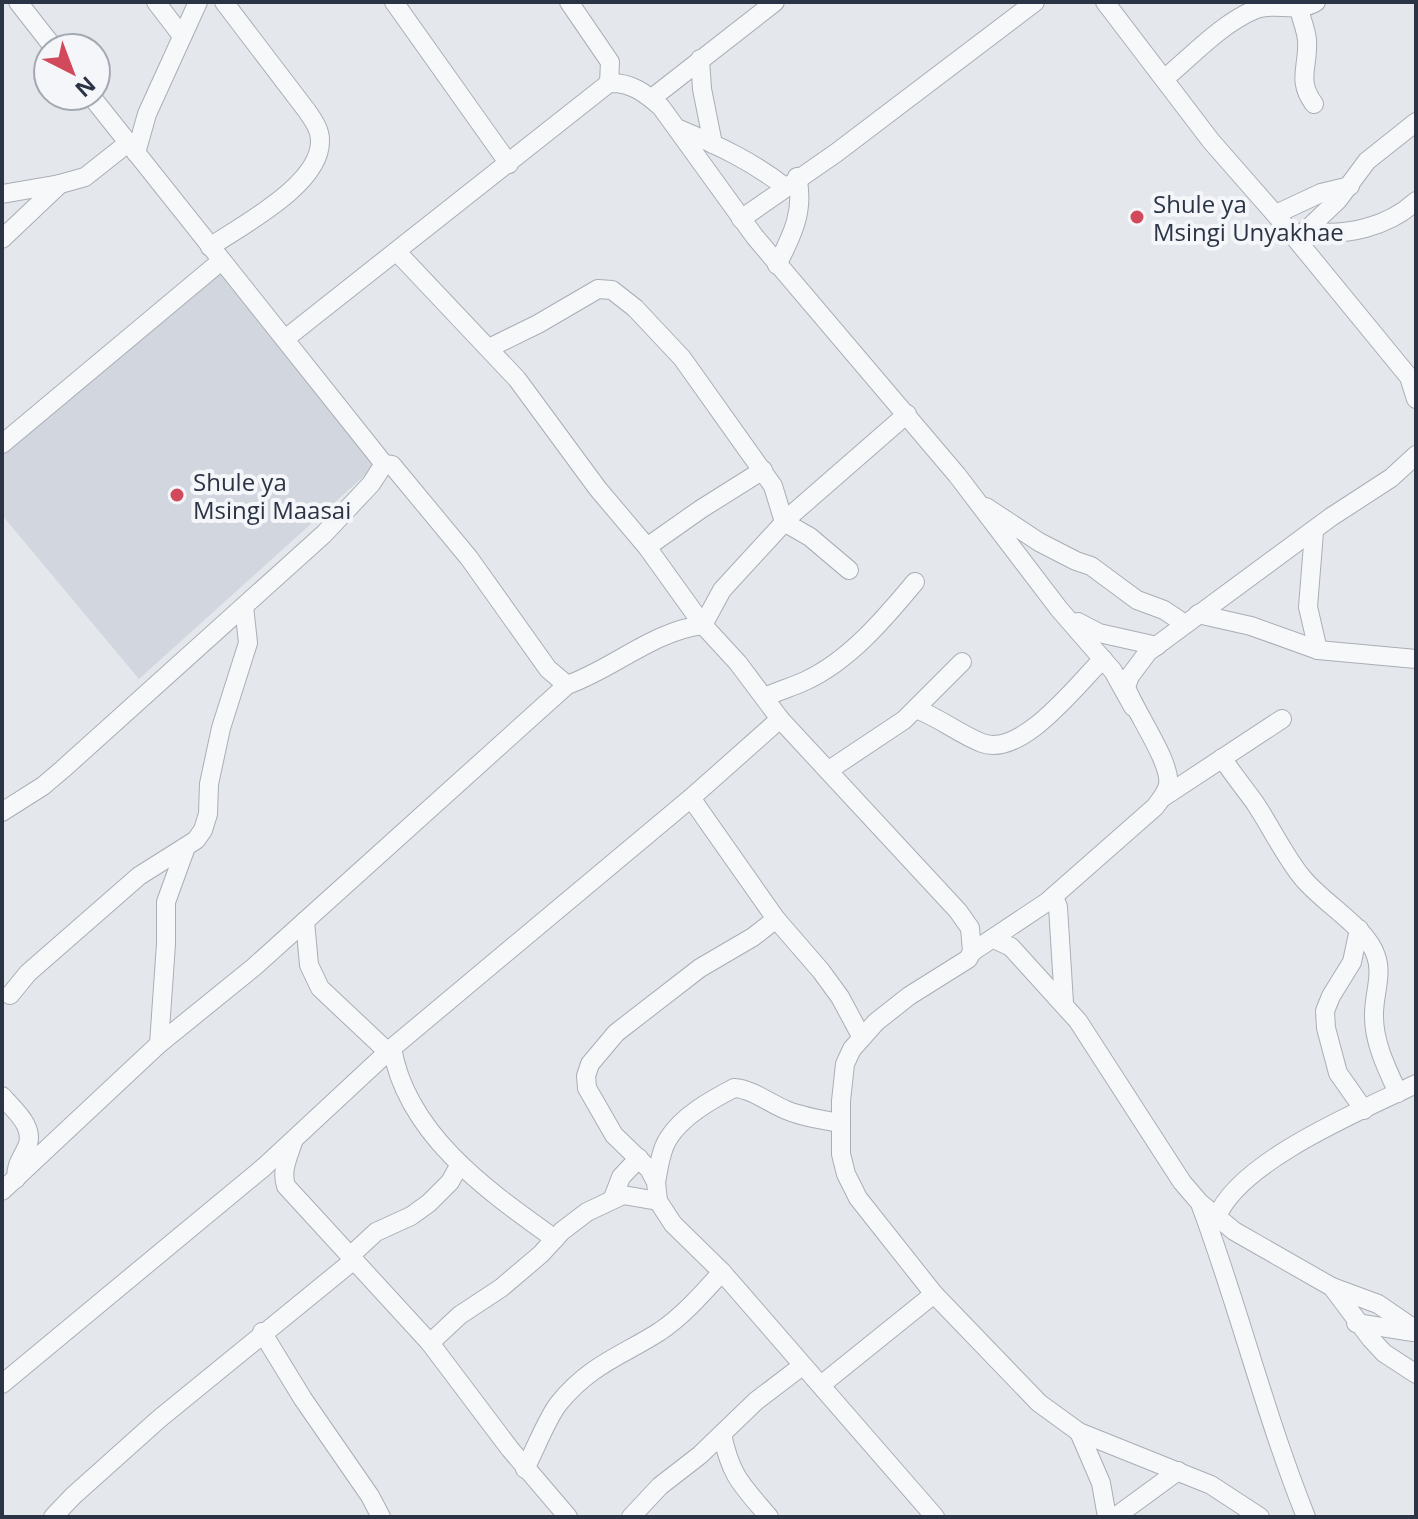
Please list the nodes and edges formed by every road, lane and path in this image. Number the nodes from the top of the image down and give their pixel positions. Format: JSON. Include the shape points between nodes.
{"nodes":[{"id":1,"x":18,"y":2,"type":"edge"},
{"id":2,"x":156,"y":2,"type":"edge"},
{"id":3,"x":198,"y":2,"type":"edge"},
{"id":4,"x":224,"y":2,"type":"edge"},
{"id":5,"x":394,"y":2,"type":"edge"},
{"id":6,"x":569,"y":2,"type":"edge"},
{"id":7,"x":775,"y":2,"type":"edge"},
{"id":8,"x":1035,"y":2,"type":"edge"},
{"id":9,"x":1105,"y":2,"type":"edge"},
{"id":10,"x":1263,"y":4,"type":"edge"},
{"id":11,"x":1307,"y":5,"type":"edge"},
{"id":12,"x":41,"y":32,"type":"edge"},
{"id":13,"x":182,"y":36,"type":"junction"},
{"id":14,"x":700,"y":59,"type":"junction"},
{"id":15,"x":1164,"y":79,"type":"junction"},
{"id":16,"x":609,"y":83,"type":"junction"},
{"id":17,"x":652,"y":98,"type":"junction"},
{"id":18,"x":1314,"y":104,"type":"dead end"},
{"id":19,"x":104,"y":112,"type":"edge"},
{"id":20,"x":1414,"y":127,"type":"edge"},
{"id":21,"x":679,"y":129,"type":"junction"},
{"id":22,"x":713,"y":144,"type":"junction"},
{"id":23,"x":132,"y":148,"type":"junction"},
{"id":24,"x":509,"y":164,"type":"junction"},
{"id":25,"x":791,"y":182,"type":"junction"},
{"id":26,"x":60,"y":184,"type":"junction"},
{"id":27,"x":1350,"y":186,"type":"junction"},
{"id":28,"x":2,"y":194,"type":"edge"},
{"id":29,"x":1416,"y":201,"type":"edge"},
{"id":30,"x":1276,"y":214,"type":"junction"},
{"id":31,"x":741,"y":219,"type":"junction"},
{"id":32,"x":1302,"y":235,"type":"junction"},
{"id":33,"x":2,"y":239,"type":"edge"},
{"id":34,"x":397,"y":252,"type":"junction"},
{"id":35,"x":216,"y":254,"type":"junction"},
{"id":36,"x":777,"y":265,"type":"junction"},
{"id":37,"x":285,"y":339,"type":"junction"},
{"id":38,"x":489,"y":348,"type":"junction"},
{"id":39,"x":1413,"y":374,"type":"edge"},
{"id":40,"x":1416,"y":399,"type":"edge"},
{"id":41,"x":907,"y":414,"type":"junction"},
{"id":42,"x":2,"y":444,"type":"edge"},
{"id":43,"x":1416,"y":455,"type":"edge"},
{"id":44,"x":384,"y":464,"type":"junction"},
{"id":45,"x":763,"y":470,"type":"junction"},
{"id":46,"x":977,"y":501,"type":"junction"},
{"id":47,"x":784,"y":522,"type":"junction"},
{"id":48,"x":1314,"y":532,"type":"junction"},
{"id":49,"x":647,"y":547,"type":"junction"},
{"id":50,"x":849,"y":570,"type":"dead end"},
{"id":51,"x":915,"y":582,"type":"dead end"},
{"id":52,"x":244,"y":606,"type":"junction"},
{"id":53,"x":1062,"y":612,"type":"junction"},
{"id":54,"x":1191,"y":619,"type":"junction"},
{"id":55,"x":703,"y":625,"type":"junction"},
{"id":56,"x":1157,"y":646,"type":"junction"},
{"id":57,"x":1318,"y":650,"type":"junction"},
{"id":58,"x":1103,"y":659,"type":"junction"},
{"id":59,"x":1416,"y":659,"type":"edge"},
{"id":60,"x":962,"y":662,"type":"dead end"},
{"id":61,"x":567,"y":685,"type":"junction"},
{"id":62,"x":765,"y":697,"type":"junction"},
{"id":63,"x":1133,"y":707,"type":"junction"},
{"id":64,"x":916,"y":709,"type":"junction"},
{"id":65,"x":780,"y":719,"type":"junction"},
{"id":66,"x":1282,"y":719,"type":"dead end"},
{"id":67,"x":1222,"y":758,"type":"junction"},
{"id":68,"x":829,"y":770,"type":"junction"},
{"id":69,"x":691,"y":798,"type":"junction"},
{"id":70,"x":1162,"y":798,"type":"junction"},
{"id":71,"x":2,"y":812,"type":"edge"},
{"id":72,"x":186,"y":846,"type":"junction"},
{"id":73,"x":1054,"y":896,"type":"junction"},
{"id":74,"x":776,"y":919,"type":"junction"},
{"id":75,"x":305,"y":921,"type":"junction"},
{"id":76,"x":1359,"y":929,"type":"junction"},
{"id":77,"x":994,"y":939,"type":"junction"},
{"id":78,"x":972,"y":952,"type":"junction"},
{"id":79,"x":10,"y":995,"type":"dead end"},
{"id":80,"x":1064,"y":1003,"type":"junction"},
{"id":81,"x":861,"y":1036,"type":"junction"},
{"id":82,"x":159,"y":1044,"type":"junction"},
{"id":83,"x":390,"y":1050,"type":"junction"},
{"id":84,"x":1416,"y":1084,"type":"edge"},
{"id":85,"x":1398,"y":1093,"type":"junction"},
{"id":86,"x":2,"y":1096,"type":"edge"},
{"id":87,"x":1364,"y":1110,"type":"junction"},
{"id":88,"x":841,"y":1123,"type":"junction"},
{"id":89,"x":293,"y":1141,"type":"junction"},
{"id":90,"x":639,"y":1158,"type":"junction"},
{"id":91,"x":460,"y":1164,"type":"junction"},
{"id":92,"x":9,"y":1185,"type":"edge"},
{"id":93,"x":657,"y":1192,"type":"junction"},
{"id":94,"x":613,"y":1198,"type":"junction"},
{"id":95,"x":1200,"y":1203,"type":"junction"},
{"id":96,"x":1217,"y":1217,"type":"junction"},
{"id":97,"x":555,"y":1239,"type":"junction"},
{"id":98,"x":352,"y":1258,"type":"junction"},
{"id":99,"x":722,"y":1272,"type":"junction"},
{"id":100,"x":1332,"y":1287,"type":"junction"},
{"id":101,"x":934,"y":1294,"type":"junction"},
{"id":102,"x":1356,"y":1323,"type":"junction"},
{"id":103,"x":1416,"y":1331,"type":"edge"},
{"id":104,"x":262,"y":1332,"type":"junction"},
{"id":105,"x":430,"y":1343,"type":"junction"},
{"id":106,"x":802,"y":1366,"type":"junction"},
{"id":107,"x":1416,"y":1374,"type":"edge"},
{"id":108,"x":2,"y":1384,"type":"edge"},
{"id":109,"x":821,"y":1385,"type":"junction"},
{"id":110,"x":1079,"y":1432,"type":"junction"},
{"id":111,"x":722,"y":1434,"type":"junction"},
{"id":112,"x":525,"y":1469,"type":"junction"},
{"id":113,"x":1178,"y":1471,"type":"junction"},
{"id":114,"x":53,"y":1517,"type":"edge"},
{"id":115,"x":381,"y":1517,"type":"edge"},
{"id":116,"x":568,"y":1517,"type":"edge"},
{"id":117,"x":631,"y":1517,"type":"edge"},
{"id":118,"x":769,"y":1517,"type":"edge"},
{"id":119,"x":935,"y":1517,"type":"edge"},
{"id":120,"x":1107,"y":1517,"type":"edge"},
{"id":121,"x":1115,"y":1517,"type":"edge"},
{"id":122,"x":1260,"y":1517,"type":"edge"},
{"id":123,"x":1306,"y":1517,"type":"edge"}],
"edges":[{"from":1,"to":12,"type":"street"},
{"from":2,"to":13,"type":"street"},
{"from":3,"to":13,"type":"street"},
{"from":4,"to":35,"type":"street","via":[[307,111],[321,142],[293,191]]},
{"from":5,"to":24,"type":"street"},
{"from":6,"to":16,"type":"street","via":[[610,62]]},
{"from":7,"to":14,"type":"street"},
{"from":8,"to":25,"type":"street"},
{"from":9,"to":15,"type":"street"},
{"from":10,"to":11,"type":"street"},
{"from":10,"to":15,"type":"street"},
{"from":11,"to":18,"type":"street","via":[[1303,81]]},
{"from":13,"to":23,"type":"street"},
{"from":14,"to":17,"type":"street"},
{"from":14,"to":22,"type":"street"},
{"from":15,"to":30,"type":"street"},
{"from":16,"to":17,"type":"street","via":[[623,82]]},
{"from":16,"to":24,"type":"street"},
{"from":17,"to":21,"type":"street"},
{"from":19,"to":23,"type":"street"},
{"from":20,"to":27,"type":"street","via":[[1367,161]]},
{"from":21,"to":22,"type":"street"},
{"from":21,"to":31,"type":"street"},
{"from":22,"to":25,"type":"street"},
{"from":23,"to":26,"type":"street","via":[[93,172]]},
{"from":23,"to":35,"type":"street"},
{"from":24,"to":34,"type":"street"},
{"from":25,"to":31,"type":"street"},
{"from":25,"to":36,"type":"street","via":[[801,193],[799,215]]},
{"from":26,"to":28,"type":"street"},
{"from":26,"to":33,"type":"street"},
{"from":27,"to":30,"type":"street"},
{"from":27,"to":32,"type":"street"},
{"from":29,"to":32,"type":"street","via":[[1398,216],[1356,230]]},
{"from":30,"to":32,"type":"street"},
{"from":31,"to":36,"type":"street"},
{"from":32,"to":39,"type":"street"},
{"from":34,"to":37,"type":"street"},
{"from":34,"to":38,"type":"street"},
{"from":35,"to":37,"type":"street"},
{"from":35,"to":42,"type":"street"},
{"from":36,"to":41,"type":"street"},
{"from":37,"to":44,"type":"street"},
{"from":38,"to":45,"type":"street","via":[[598,289],[612,290],[682,358]]},
{"from":38,"to":49,"type":"street"},
{"from":39,"to":40,"type":"street"},
{"from":41,"to":46,"type":"street"},
{"from":41,"to":47,"type":"street"},
{"from":43,"to":48,"type":"street"},
{"from":44,"to":52,"type":"street","via":[[352,507]]},
{"from":44,"to":61,"type":"street","via":[[392,465],[469,558],[548,669]]},
{"from":45,"to":47,"type":"street","via":[[778,496]]},
{"from":45,"to":49,"type":"street"},
{"from":46,"to":53,"type":"street"},
{"from":46,"to":54,"type":"street","via":[[1039,542],[1091,566],[1137,600]]},
{"from":47,"to":50,"type":"street"},
{"from":47,"to":55,"type":"street","via":[[722,590]]},
{"from":48,"to":54,"type":"street"},
{"from":48,"to":57,"type":"street","via":[[1308,607]]},
{"from":49,"to":55,"type":"street"},
{"from":51,"to":62,"type":"street","via":[[835,663]]},
{"from":52,"to":71,"type":"street","via":[[53,777]]},
{"from":52,"to":72,"type":"street","via":[[248,643],[221,728],[208,814],[203,830]]},
{"from":53,"to":56,"type":"street","via":[[1099,633]]},
{"from":53,"to":58,"type":"street"},
{"from":54,"to":56,"type":"street"},
{"from":54,"to":57,"type":"street","via":[[1251,626]]},
{"from":55,"to":61,"type":"street","via":[[666,634]]},
{"from":55,"to":62,"type":"street"},
{"from":56,"to":63,"type":"street","via":[[1130,676],[1126,687]]},
{"from":57,"to":59,"type":"street"},
{"from":58,"to":63,"type":"street"},
{"from":58,"to":64,"type":"street","via":[[1050,715],[1009,744],[980,742]]},
{"from":60,"to":64,"type":"street"},
{"from":61,"to":75,"type":"street"},
{"from":62,"to":65,"type":"street"},
{"from":63,"to":70,"type":"street","via":[[1167,767]]},
{"from":64,"to":68,"type":"street"},
{"from":65,"to":68,"type":"street"},
{"from":65,"to":69,"type":"street"},
{"from":66,"to":67,"type":"street"},
{"from":67,"to":70,"type":"street"},
{"from":67,"to":76,"type":"street","via":[[1300,875]]},
{"from":68,"to":78,"type":"street","via":[[958,911],[970,928]]},
{"from":69,"to":74,"type":"street"},
{"from":69,"to":83,"type":"street"},
{"from":70,"to":73,"type":"street"},
{"from":72,"to":79,"type":"street","via":[[139,876]]},
{"from":72,"to":82,"type":"street","via":[[166,902]]},
{"from":73,"to":77,"type":"street"},
{"from":73,"to":80,"type":"street"},
{"from":74,"to":81,"type":"street","via":[[828,980]]},
{"from":74,"to":90,"type":"street","via":[[646,1009],[590,1064],[587,1088],[614,1135]]},
{"from":75,"to":82,"type":"street"},
{"from":75,"to":83,"type":"street","via":[[309,965],[320,988]]},
{"from":76,"to":85,"type":"street","via":[[1377,957],[1376,1034]]},
{"from":76,"to":87,"type":"street","via":[[1352,962],[1325,1011],[1338,1073]]},
{"from":77,"to":78,"type":"street"},
{"from":77,"to":80,"type":"street","via":[[1011,947]]},
{"from":78,"to":81,"type":"street"},
{"from":80,"to":95,"type":"street"},
{"from":81,"to":88,"type":"street","via":[[845,1064]]},
{"from":82,"to":92,"type":"street"},
{"from":83,"to":89,"type":"street"},
{"from":83,"to":91,"type":"street","via":[[404,1091]]},
{"from":84,"to":85,"type":"street"},
{"from":85,"to":87,"type":"street"},
{"from":86,"to":92,"type":"street","via":[[31,1137]]},
{"from":87,"to":96,"type":"street","via":[[1296,1145],[1240,1183]]},
{"from":88,"to":93,"type":"street","via":[[805,1117],[734,1088],[699,1109],[668,1138]]},
{"from":88,"to":101,"type":"street","via":[[841,1154],[858,1198]]},
{"from":89,"to":98,"type":"street","via":[[284,1168],[286,1186]]},
{"from":89,"to":108,"type":"street"},
{"from":90,"to":93,"type":"street"},
{"from":90,"to":94,"type":"street","via":[[621,1177]]},
{"from":91,"to":97,"type":"street"},
{"from":91,"to":98,"type":"street","via":[[429,1203],[376,1232]]},
{"from":93,"to":94,"type":"street"},
{"from":93,"to":99,"type":"street","via":[[673,1224]]},
{"from":94,"to":97,"type":"street"},
{"from":95,"to":96,"type":"street"},
{"from":95,"to":123,"type":"street"},
{"from":96,"to":100,"type":"street"},
{"from":97,"to":105,"type":"street"},
{"from":98,"to":104,"type":"street"},
{"from":98,"to":105,"type":"street"},
{"from":99,"to":106,"type":"street"},
{"from":99,"to":112,"type":"street","via":[[660,1331],[600,1364],[575,1385],[557,1406]]},
{"from":100,"to":102,"type":"street"},
{"from":100,"to":103,"type":"street","via":[[1378,1304]]},
{"from":101,"to":109,"type":"street"},
{"from":101,"to":110,"type":"street","via":[[1039,1403]]},
{"from":102,"to":103,"type":"street"},
{"from":102,"to":107,"type":"street","via":[[1384,1353]]},
{"from":104,"to":114,"type":"street"},
{"from":104,"to":115,"type":"street"},
{"from":105,"to":112,"type":"street"},
{"from":106,"to":109,"type":"street"},
{"from":106,"to":111,"type":"street"},
{"from":109,"to":119,"type":"street"},
{"from":110,"to":113,"type":"street"},
{"from":110,"to":120,"type":"street","via":[[1101,1483]]},
{"from":111,"to":117,"type":"street"},
{"from":111,"to":118,"type":"street","via":[[731,1470]]},
{"from":112,"to":116,"type":"street"},
{"from":113,"to":121,"type":"street"},
{"from":113,"to":122,"type":"street"}]}
